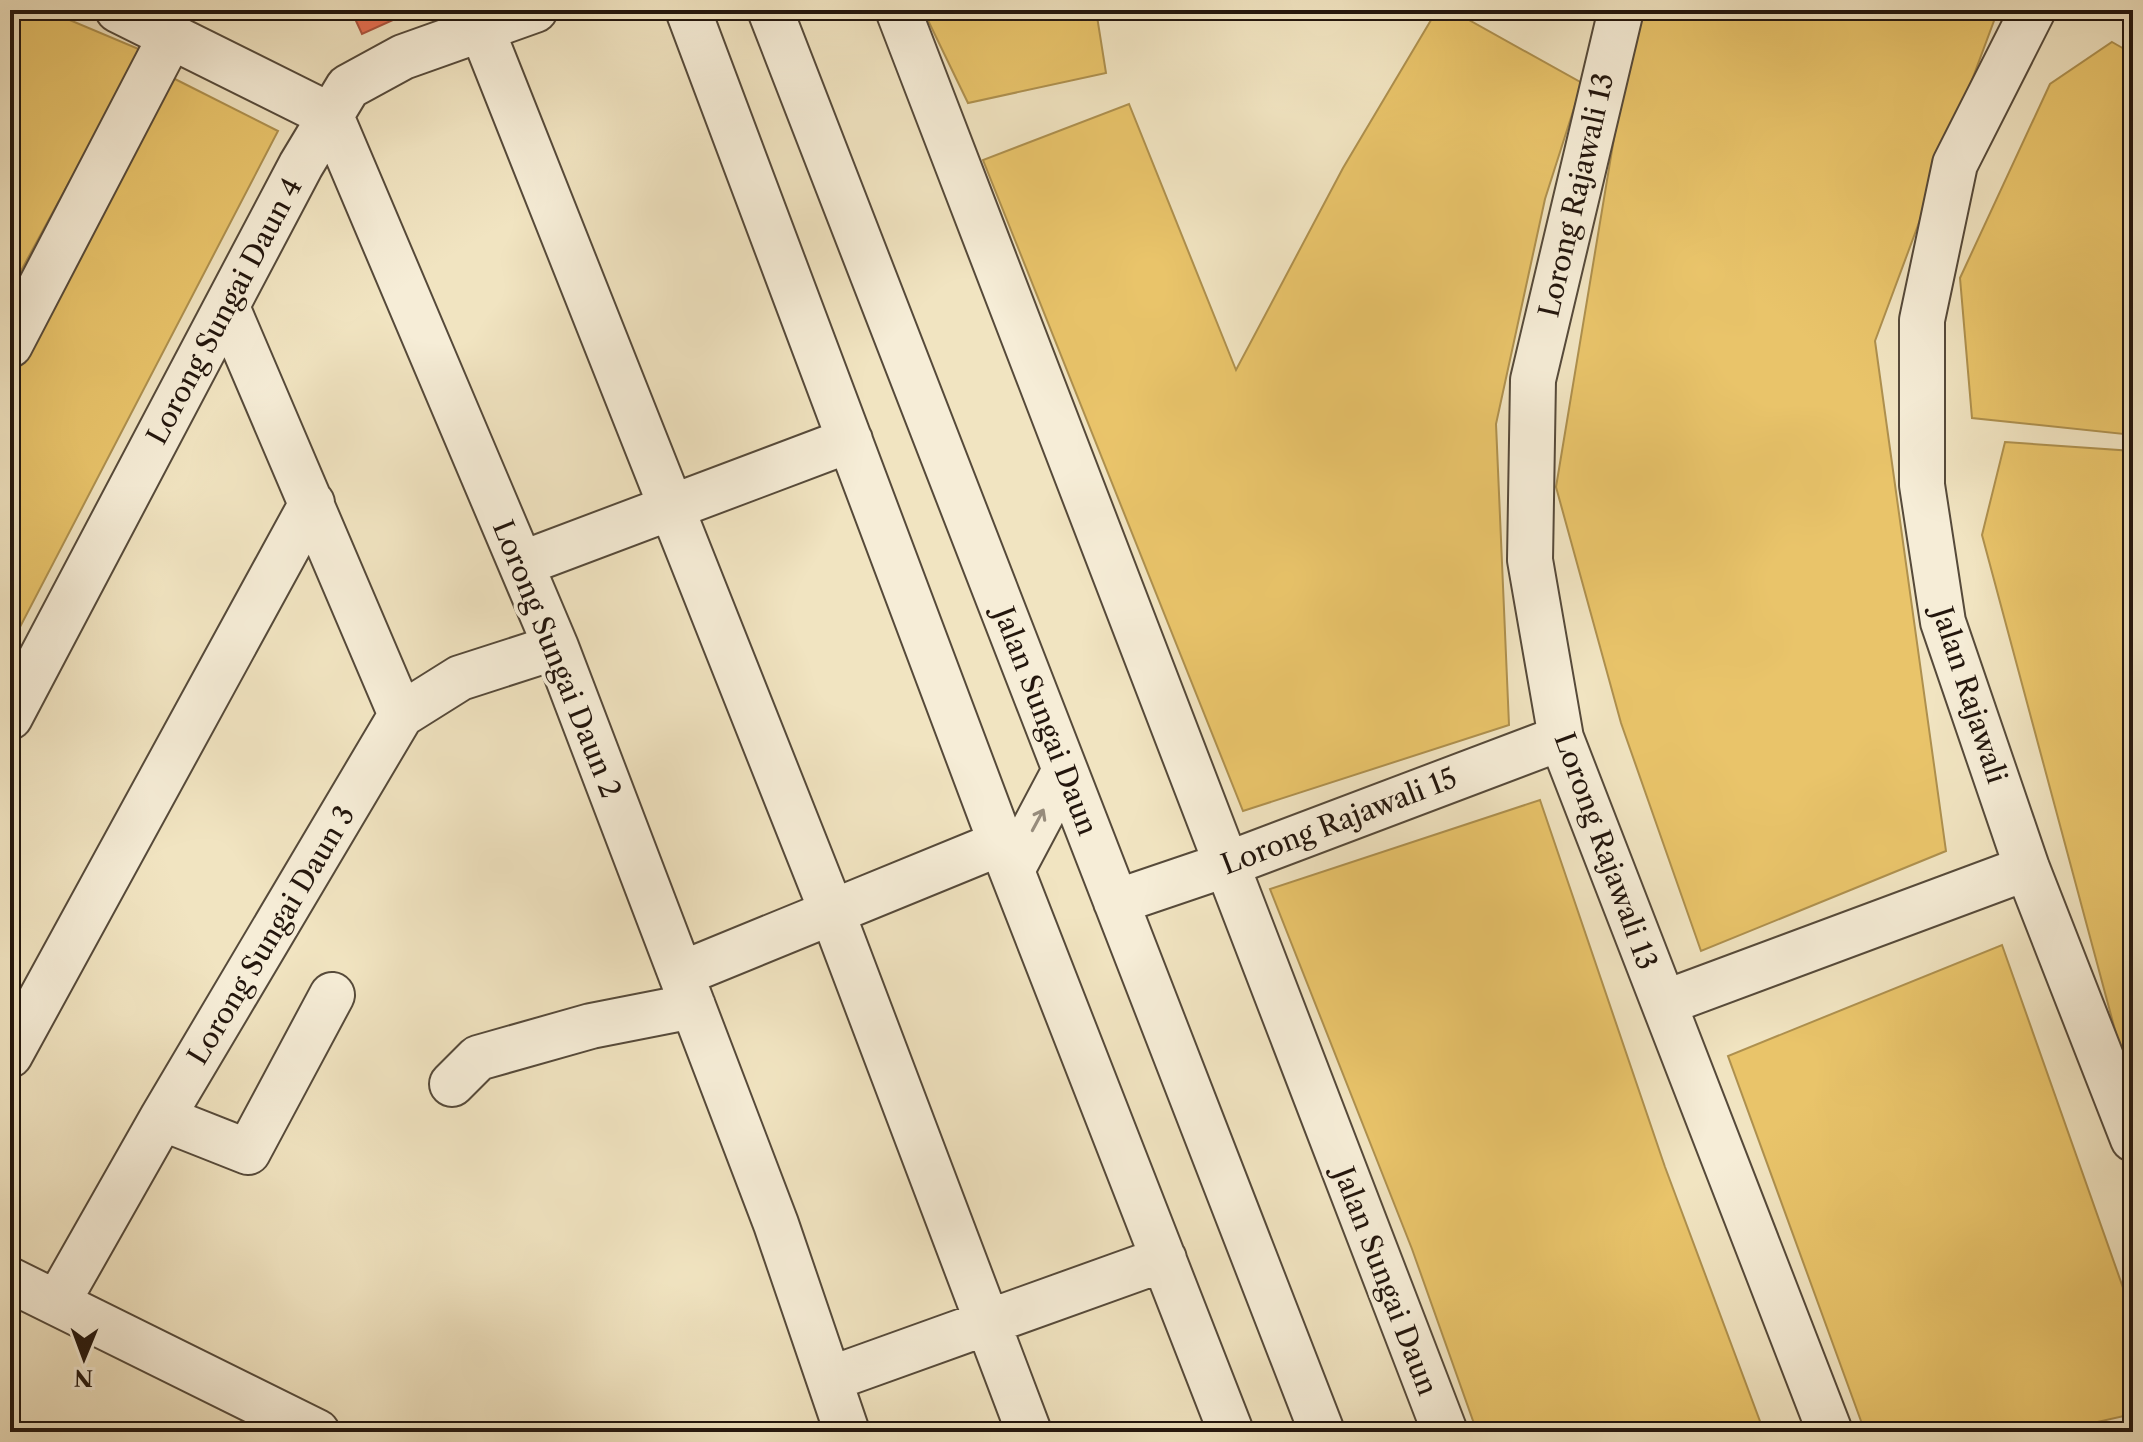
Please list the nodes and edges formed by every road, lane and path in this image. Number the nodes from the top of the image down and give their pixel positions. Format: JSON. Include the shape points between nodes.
{"nodes":[{"id":1,"x":118,"y":10,"type":"edge"},
{"id":2,"x":535,"y":10,"type":"edge"},
{"id":3,"x":688,"y":10,"type":"edge"},
{"id":4,"x":770,"y":10,"type":"edge"},
{"id":5,"x":898,"y":10,"type":"edge"},
{"id":6,"x":2033,"y":10,"type":"edge"},
{"id":7,"x":1618,"y":11,"type":"edge"},
{"id":8,"x":478,"y":20,"type":"edge"},
{"id":9,"x":171,"y":36,"type":"junction"},
{"id":10,"x":331,"y":116,"type":"junction"},
{"id":11,"x":227,"y":307,"type":"junction"},
{"id":12,"x":10,"y":345,"type":"edge"},
{"id":13,"x":850,"y":440,"type":"junction"},
{"id":14,"x":312,"y":503,"type":"junction"},
{"id":15,"x":671,"y":506,"type":"junction"},
{"id":16,"x":521,"y":564,"type":"junction"},
{"id":17,"x":556,"y":647,"type":"junction"},
{"id":18,"x":24,"y":657,"type":"edge"},
{"id":19,"x":401,"y":715,"type":"junction"},
{"id":20,"x":10,"y":717,"type":"edge"},
{"id":21,"x":1561,"y":738,"type":"junction"},
{"id":22,"x":1065,"y":770,"type":"junction"},
{"id":23,"x":1007,"y":857,"type":"junction"},
{"id":24,"x":1225,"y":865,"type":"junction"},
{"id":25,"x":2027,"y":868,"type":"junction"},
{"id":26,"x":1116,"y":902,"type":"junction"},
{"id":27,"x":832,"y":912,"type":"junction"},
{"id":28,"x":687,"y":990,"type":"junction"},
{"id":29,"x":332,"y":995,"type":"dead end"},
{"id":30,"x":1664,"y":1003,"type":"junction"},
{"id":31,"x":10,"y":1055,"type":"edge"},
{"id":32,"x":452,"y":1084,"type":"dead end"},
{"id":33,"x":162,"y":1118,"type":"junction"},
{"id":34,"x":2133,"y":1139,"type":"edge"},
{"id":35,"x":1164,"y":1259,"type":"junction"},
{"id":36,"x":10,"y":1280,"type":"edge"},
{"id":37,"x":57,"y":1303,"type":"junction"},
{"id":38,"x":988,"y":1325,"type":"junction"},
{"id":39,"x":830,"y":1379,"type":"junction"},
{"id":40,"x":317,"y":1432,"type":"edge"},
{"id":41,"x":847,"y":1432,"type":"edge"},
{"id":42,"x":1029,"y":1432,"type":"edge"},
{"id":43,"x":1231,"y":1432,"type":"edge"},
{"id":44,"x":1322,"y":1432,"type":"edge"},
{"id":45,"x":1445,"y":1432,"type":"edge"},
{"id":46,"x":1830,"y":1432,"type":"edge"}],
"edges":[{"from":1,"to":9,"type":"street"},
{"from":2,"to":8,"type":"street","name":"Lorong Sungai Daun 4"},
{"from":3,"to":13,"type":"street"},
{"from":4,"to":22,"type":"street","name":"Jalan Sungai Daun"},
{"from":5,"to":24,"type":"street","name":"Jalan Sungai Daun"},
{"from":6,"to":25,"type":"street","name":"Jalan Rajawali","via":[[1955,164],[1922,320],[1922,485],[1943,622]]},
{"from":7,"to":21,"type":"street","name":"Lorong Rajawali 13","via":[[1533,380],[1530,560]]},
{"from":8,"to":10,"type":"street","name":"Lorong Sungai Daun 4","via":[[348,87]]},
{"from":8,"to":15,"type":"street"},
{"from":9,"to":10,"type":"street"},
{"from":9,"to":12,"type":"street"},
{"from":10,"to":11,"type":"street","name":"Lorong Sungai Daun 4"},
{"from":10,"to":16,"type":"street","name":"Lorong Sungai Daun 2"},
{"from":11,"to":14,"type":"street"},
{"from":11,"to":18,"type":"street","name":"Lorong Sungai Daun 4"},
{"from":13,"to":15,"type":"street"},
{"from":13,"to":23,"type":"street"},
{"from":14,"to":19,"type":"street"},
{"from":14,"to":31,"type":"street"},
{"from":15,"to":16,"type":"street"},
{"from":15,"to":27,"type":"street"},
{"from":16,"to":17,"type":"street","name":"Lorong Sungai Daun 2"},
{"from":17,"to":19,"type":"street","name":"Lorong Sungai Daun 3","via":[[460,678]]},
{"from":17,"to":28,"type":"street","name":"Lorong Sungai Daun 2"},
{"from":18,"to":20,"type":"street","name":"Lorong Sungai Daun 4"},
{"from":19,"to":33,"type":"street","name":"Lorong Sungai Daun 3"},
{"from":21,"to":24,"type":"street","name":"Lorong Rajawali 15"},
{"from":21,"to":30,"type":"street","name":"Lorong Rajawali 13"},
{"from":23,"to":22,"type":"street","one_way":true},
{"from":22,"to":26,"type":"street","name":"Jalan Sungai Daun"},
{"from":23,"to":27,"type":"street"},
{"from":23,"to":35,"type":"street"},
{"from":24,"to":26,"type":"street","name":"Lorong Rajawali 15"},
{"from":24,"to":45,"type":"street","name":"Jalan Sungai Daun"},
{"from":25,"to":30,"type":"street"},
{"from":25,"to":34,"type":"street","name":"Jalan Rajawali"},
{"from":26,"to":44,"type":"street","name":"Jalan Sungai Daun"},
{"from":27,"to":28,"type":"street"},
{"from":27,"to":38,"type":"street"},
{"from":28,"to":32,"type":"street","via":[[591,1026],[478,1058]]},
{"from":28,"to":39,"type":"street","name":"Lorong Sungai Daun 2"},
{"from":29,"to":33,"type":"street","via":[[248,1152]]},
{"from":30,"to":46,"type":"street","name":"Lorong Rajawali 13"},
{"from":33,"to":37,"type":"street","name":"Lorong Sungai Daun 3"},
{"from":35,"to":38,"type":"street"},
{"from":35,"to":43,"type":"street"},
{"from":36,"to":37,"type":"street"},
{"from":37,"to":40,"type":"street"},
{"from":38,"to":39,"type":"street"},
{"from":38,"to":42,"type":"street"},
{"from":39,"to":41,"type":"street","name":"Lorong Sungai Daun 2"}]}
